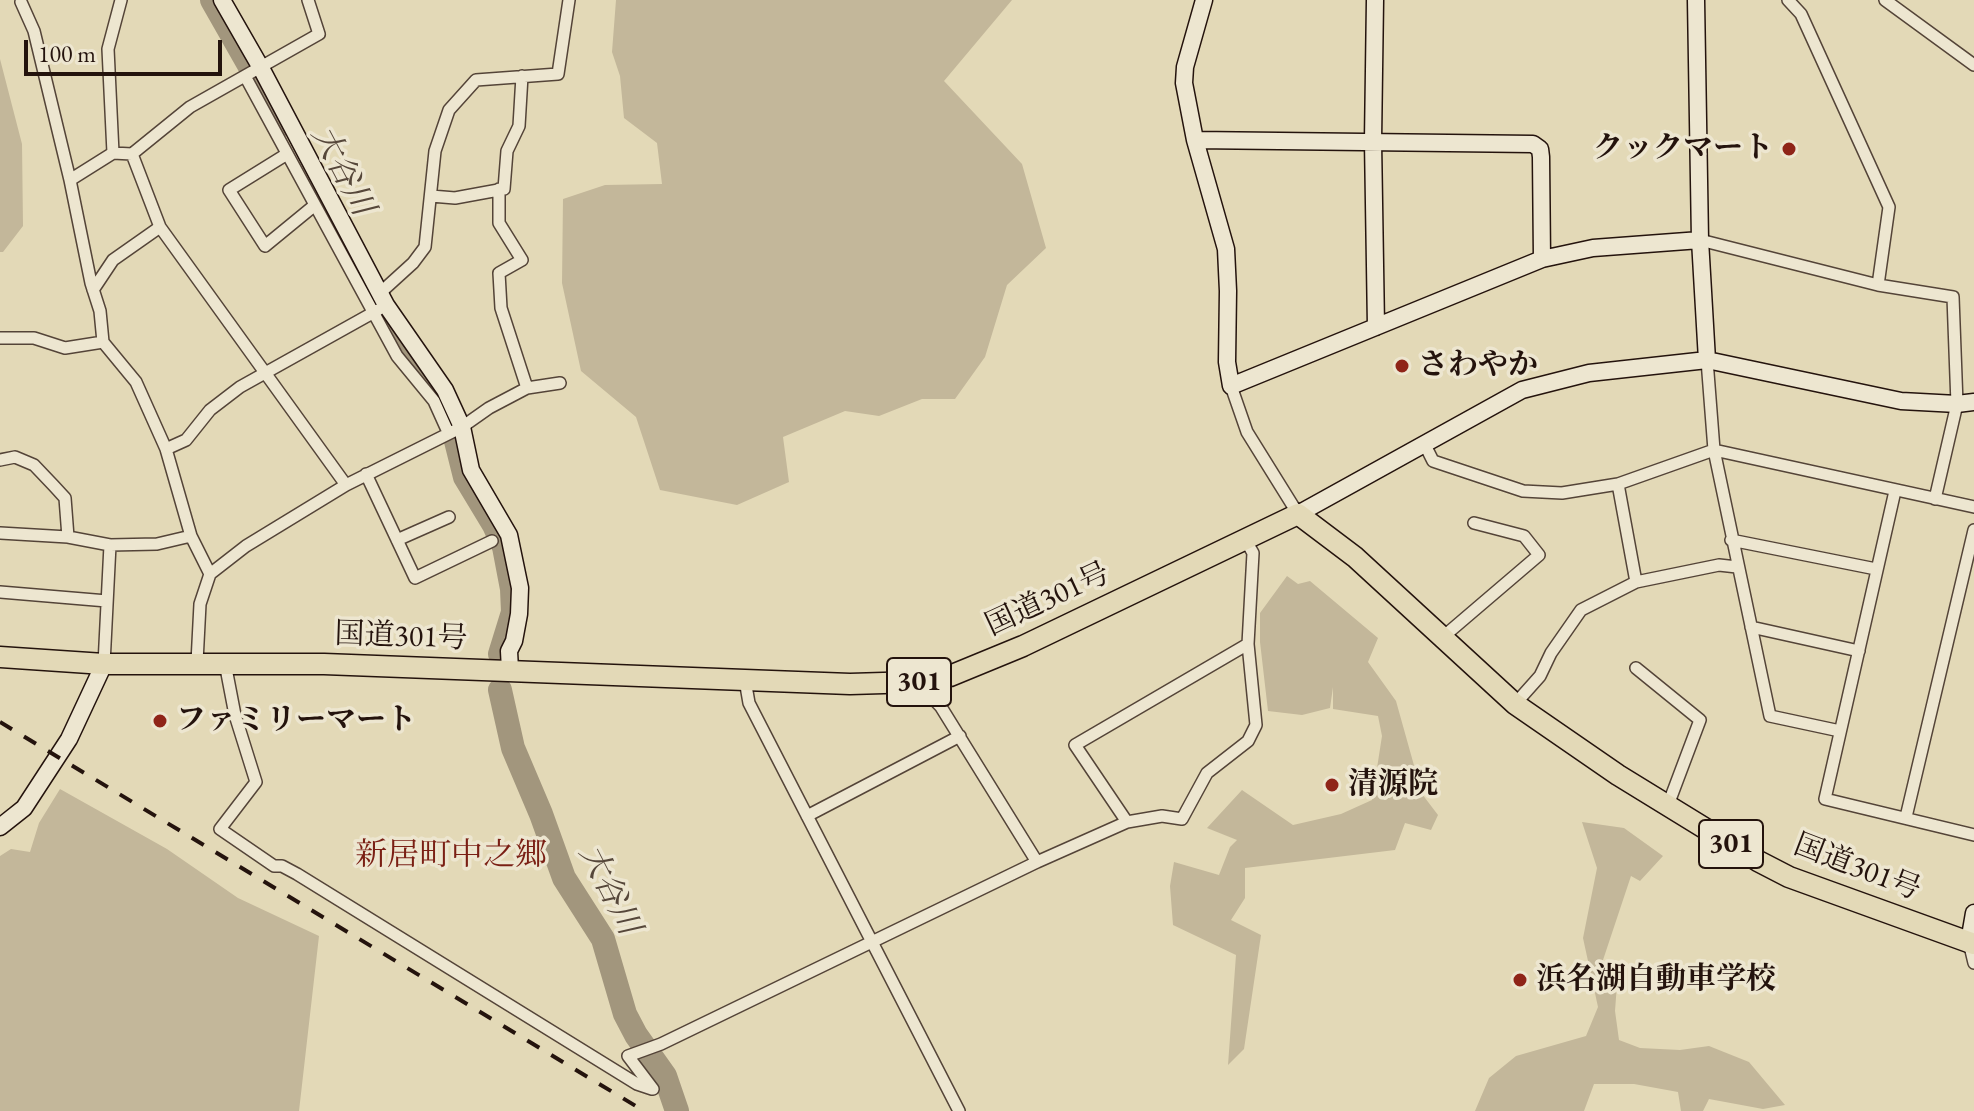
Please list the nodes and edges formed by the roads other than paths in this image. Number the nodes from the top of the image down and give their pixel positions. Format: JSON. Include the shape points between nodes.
{"nodes":[{"id":1,"x":121,"y":0,"type":"edge"},
{"id":2,"x":222,"y":0,"type":"edge"},
{"id":3,"x":308,"y":0,"type":"edge"},
{"id":4,"x":569,"y":0,"type":"edge"},
{"id":5,"x":1204,"y":0,"type":"edge"},
{"id":6,"x":1375,"y":0,"type":"edge"},
{"id":7,"x":1696,"y":0,"type":"edge"},
{"id":8,"x":1788,"y":0,"type":"edge"},
{"id":9,"x":1885,"y":0,"type":"edge"},
{"id":10,"x":21,"y":2,"type":"dead end"},
{"id":11,"x":1974,"y":65,"type":"edge"},
{"id":12,"x":261,"y":68,"type":"junction"},
{"id":13,"x":245,"y":76,"type":"junction"},
{"id":14,"x":522,"y":76,"type":"junction"},
{"id":15,"x":1195,"y":140,"type":"junction"},
{"id":16,"x":1373,"y":141,"type":"junction"},
{"id":17,"x":113,"y":153,"type":"junction"},
{"id":18,"x":132,"y":154,"type":"junction"},
{"id":19,"x":287,"y":154,"type":"junction"},
{"id":20,"x":70,"y":180,"type":"junction"},
{"id":21,"x":499,"y":189,"type":"junction"},
{"id":22,"x":431,"y":196,"type":"junction"},
{"id":23,"x":315,"y":205,"type":"junction"},
{"id":24,"x":160,"y":227,"type":"junction"},
{"id":25,"x":1700,"y":240,"type":"junction"},
{"id":26,"x":1542,"y":259,"type":"junction"},
{"id":27,"x":1878,"y":285,"type":"junction"},
{"id":28,"x":93,"y":290,"type":"junction"},
{"id":29,"x":380,"y":304,"type":"junction"},
{"id":30,"x":1376,"y":327,"type":"junction"},
{"id":31,"x":0,"y":338,"type":"edge"},
{"id":32,"x":103,"y":342,"type":"junction"},
{"id":33,"x":1707,"y":360,"type":"junction"},
{"id":34,"x":266,"y":371,"type":"junction"},
{"id":35,"x":560,"y":383,"type":"dead end"},
{"id":36,"x":1231,"y":386,"type":"junction"},
{"id":37,"x":527,"y":388,"type":"junction"},
{"id":38,"x":1966,"y":403,"type":"edge"},
{"id":39,"x":454,"y":430,"type":"junction"},
{"id":40,"x":1424,"y":443,"type":"junction"},
{"id":41,"x":166,"y":449,"type":"junction"},
{"id":42,"x":1714,"y":450,"type":"junction"},
{"id":43,"x":0,"y":460,"type":"edge"},
{"id":44,"x":366,"y":474,"type":"junction"},
{"id":45,"x":1618,"y":484,"type":"junction"},
{"id":46,"x":346,"y":485,"type":"junction"},
{"id":47,"x":1895,"y":491,"type":"junction"},
{"id":48,"x":1935,"y":499,"type":"junction"},
{"id":49,"x":1974,"y":507,"type":"edge"},
{"id":50,"x":1298,"y":514,"type":"junction"},
{"id":51,"x":449,"y":517,"type":"dead end"},
{"id":52,"x":1474,"y":523,"type":"dead end"},
{"id":53,"x":1974,"y":530,"type":"edge"},
{"id":54,"x":0,"y":533,"type":"edge"},
{"id":55,"x":191,"y":536,"type":"junction"},
{"id":56,"x":68,"y":537,"type":"junction"},
{"id":57,"x":1245,"y":539,"type":"junction"},
{"id":58,"x":397,"y":540,"type":"junction"},
{"id":59,"x":1731,"y":540,"type":"junction"},
{"id":60,"x":492,"y":541,"type":"dead end"},
{"id":61,"x":110,"y":545,"type":"junction"},
{"id":62,"x":1737,"y":567,"type":"junction"},
{"id":63,"x":1876,"y":569,"type":"junction"},
{"id":64,"x":210,"y":574,"type":"junction"},
{"id":65,"x":1636,"y":582,"type":"junction"},
{"id":66,"x":0,"y":592,"type":"edge"},
{"id":67,"x":107,"y":601,"type":"junction"},
{"id":68,"x":1751,"y":627,"type":"junction"},
{"id":69,"x":1443,"y":637,"type":"junction"},
{"id":70,"x":1248,"y":644,"type":"junction"},
{"id":71,"x":1859,"y":651,"type":"junction"},
{"id":72,"x":0,"y":657,"type":"edge"},
{"id":73,"x":197,"y":662,"type":"junction"},
{"id":74,"x":225,"y":663,"type":"junction"},
{"id":75,"x":104,"y":664,"type":"junction"},
{"id":76,"x":1636,"y":668,"type":"dead end"},
{"id":77,"x":501,"y":670,"type":"junction"},
{"id":78,"x":745,"y":680,"type":"junction"},
{"id":79,"x":917,"y":682,"type":"junction"},
{"id":80,"x":1515,"y":704,"type":"junction"},
{"id":81,"x":1840,"y":731,"type":"junction"},
{"id":82,"x":960,"y":736,"type":"junction"},
{"id":83,"x":1668,"y":805,"type":"junction"},
{"id":84,"x":807,"y":816,"type":"junction"},
{"id":85,"x":1906,"y":817,"type":"junction"},
{"id":86,"x":1127,"y":822,"type":"junction"},
{"id":87,"x":0,"y":827,"type":"edge"},
{"id":88,"x":1974,"y":835,"type":"edge"},
{"id":89,"x":1037,"y":862,"type":"junction"},
{"id":90,"x":1974,"y":913,"type":"edge"},
{"id":91,"x":1971,"y":943,"type":"edge"},
{"id":92,"x":872,"y":944,"type":"junction"},
{"id":93,"x":1974,"y":963,"type":"edge"},
{"id":94,"x":959,"y":1111,"type":"edge"}],
"edges":[{"from":1,"to":17,"type":"street","via":[[108,49]]},
{"from":2,"to":12,"type":"street"},
{"from":3,"to":12,"type":"street","via":[[319,34]]},
{"from":4,"to":14,"type":"street","via":[[558,74]]},
{"from":5,"to":15,"type":"street","via":[[1185,67]]},
{"from":6,"to":16,"type":"street"},
{"from":7,"to":25,"type":"street"},
{"from":8,"to":27,"type":"street","via":[[1801,14],[1889,207]]},
{"from":9,"to":11,"type":"street"},
{"from":10,"to":20,"type":"street","via":[[34,31]]},
{"from":12,"to":13,"type":"street"},
{"from":12,"to":29,"type":"street"},
{"from":13,"to":18,"type":"street","via":[[190,107]]},
{"from":13,"to":19,"type":"street"},
{"from":14,"to":21,"type":"street","via":[[519,126],[507,151],[504,189]]},
{"from":14,"to":22,"type":"street","via":[[476,80],[449,110],[435,151]]},
{"from":15,"to":16,"type":"street"},
{"from":15,"to":36,"type":"street","via":[[1226,249]]},
{"from":16,"to":26,"type":"street","via":[[1533,144],[1541,157]]},
{"from":16,"to":30,"type":"street"},
{"from":17,"to":18,"type":"street"},
{"from":17,"to":20,"type":"street"},
{"from":18,"to":24,"type":"street"},
{"from":19,"to":23,"type":"street"},
{"from":19,"to":23,"type":"street","via":[[229,190],[265,246]]},
{"from":20,"to":28,"type":"street"},
{"from":21,"to":22,"type":"street","via":[[455,198]]},
{"from":21,"to":37,"type":"street","via":[[499,223],[522,260],[499,273],[501,308]]},
{"from":22,"to":29,"type":"street","via":[[425,247]]},
{"from":23,"to":29,"type":"street"},
{"from":24,"to":28,"type":"street","via":[[113,260]]},
{"from":24,"to":34,"type":"street"},
{"from":25,"to":26,"type":"street","via":[[1593,248]]},
{"from":25,"to":27,"type":"street"},
{"from":25,"to":33,"type":"street"},
{"from":26,"to":30,"type":"street"},
{"from":27,"to":38,"type":"street","via":[[1953,297]]},
{"from":28,"to":32,"type":"street"},
{"from":29,"to":34,"type":"street"},
{"from":29,"to":39,"type":"street","via":[[445,390]]},
{"from":30,"to":36,"type":"street"},
{"from":31,"to":32,"type":"street","via":[[34,338],[65,348]]},
{"from":32,"to":41,"type":"street","via":[[136,382]]},
{"from":33,"to":38,"type":"street","via":[[1901,401]]},
{"from":33,"to":40,"type":"street","via":[[1589,373],[1534,386]]},
{"from":33,"to":42,"type":"street"},
{"from":34,"to":41,"type":"street","via":[[210,410],[186,440]]},
{"from":34,"to":46,"type":"street"},
{"from":35,"to":37,"type":"street"},
{"from":36,"to":50,"type":"street","via":[[1247,432]]},
{"from":37,"to":39,"type":"street"},
{"from":38,"to":48,"type":"street"},
{"from":39,"to":44,"type":"street"},
{"from":39,"to":77,"type":"street","via":[[509,535],[520,588],[514,641]]},
{"from":40,"to":45,"type":"street","via":[[1433,461],[1523,491],[1562,493]]},
{"from":40,"to":50,"type":"street"},
{"from":41,"to":55,"type":"street"},
{"from":42,"to":45,"type":"street"},
{"from":42,"to":47,"type":"street"},
{"from":42,"to":59,"type":"street"},
{"from":43,"to":56,"type":"street","via":[[15,457],[34,465],[65,498]]},
{"from":44,"to":46,"type":"street"},
{"from":44,"to":58,"type":"street"},
{"from":45,"to":65,"type":"street"},
{"from":46,"to":64,"type":"street"},
{"from":47,"to":48,"type":"street"},
{"from":47,"to":63,"type":"street"},
{"from":48,"to":49,"type":"street"},
{"from":50,"to":57,"type":"highway","name":"国道301号","number":"301"},
{"from":50,"to":69,"type":"highway","name":"国道301号","number":"301","via":[[1355,557]]},
{"from":51,"to":58,"type":"street"},
{"from":52,"to":69,"type":"street","via":[[1524,536],[1539,555]]},
{"from":53,"to":85,"type":"street"},
{"from":54,"to":56,"type":"street"},
{"from":55,"to":61,"type":"street","via":[[157,544]]},
{"from":55,"to":64,"type":"street"},
{"from":56,"to":61,"type":"street"},
{"from":57,"to":70,"type":"street","via":[[1253,553]]},
{"from":57,"to":79,"type":"highway","name":"国道301号","number":"301","via":[[990,661]]},
{"from":58,"to":60,"type":"street","via":[[415,578]]},
{"from":59,"to":62,"type":"street"},
{"from":59,"to":63,"type":"street"},
{"from":61,"to":67,"type":"street"},
{"from":62,"to":65,"type":"street","via":[[1719,565]]},
{"from":62,"to":68,"type":"street"},
{"from":63,"to":71,"type":"street"},
{"from":64,"to":73,"type":"street","via":[[200,604]]},
{"from":65,"to":80,"type":"street","via":[[1581,610],[1540,676]]},
{"from":66,"to":67,"type":"street"},
{"from":67,"to":75,"type":"street"},
{"from":68,"to":71,"type":"street"},
{"from":68,"to":81,"type":"street","via":[[1770,716]]},
{"from":69,"to":80,"type":"highway","name":"国道301号","number":"301"},
{"from":70,"to":86,"type":"street","via":[[1256,725],[1248,741],[1207,773],[1182,819],[1162,816]]},
{"from":70,"to":86,"type":"street","via":[[1075,745]]},
{"from":71,"to":81,"type":"street"},
{"from":72,"to":75,"type":"highway","name":"国道301号","number":"301"},
{"from":73,"to":74,"type":"highway","name":"国道301号","number":"301"},
{"from":73,"to":75,"type":"highway","name":"国道301号","number":"301"},
{"from":74,"to":77,"type":"highway","name":"国道301号","number":"301"},
{"from":74,"to":92,"type":"street","via":[[256,782],[220,829],[637,1084],[653,1089],[628,1056]]},
{"from":75,"to":87,"type":"street","via":[[69,739],[24,808]]},
{"from":76,"to":83,"type":"street","via":[[1700,720]]},
{"from":77,"to":78,"type":"highway","name":"国道301号","number":"301"},
{"from":78,"to":79,"type":"highway","name":"国道301号","number":"301"},
{"from":78,"to":84,"type":"street","via":[[749,703]]},
{"from":79,"to":82,"type":"street"},
{"from":80,"to":83,"type":"highway","name":"国道301号","number":"301"},
{"from":81,"to":85,"type":"street","via":[[1825,799]]},
{"from":82,"to":84,"type":"street"},
{"from":82,"to":89,"type":"street"},
{"from":83,"to":91,"type":"highway","name":"国道301号","number":"301","via":[[1789,877]]},
{"from":84,"to":92,"type":"street"},
{"from":85,"to":88,"type":"street"},
{"from":86,"to":89,"type":"street"},
{"from":89,"to":92,"type":"street"},
{"from":90,"to":91,"type":"street"},
{"from":91,"to":93,"type":"street"},
{"from":92,"to":94,"type":"street"}]}
